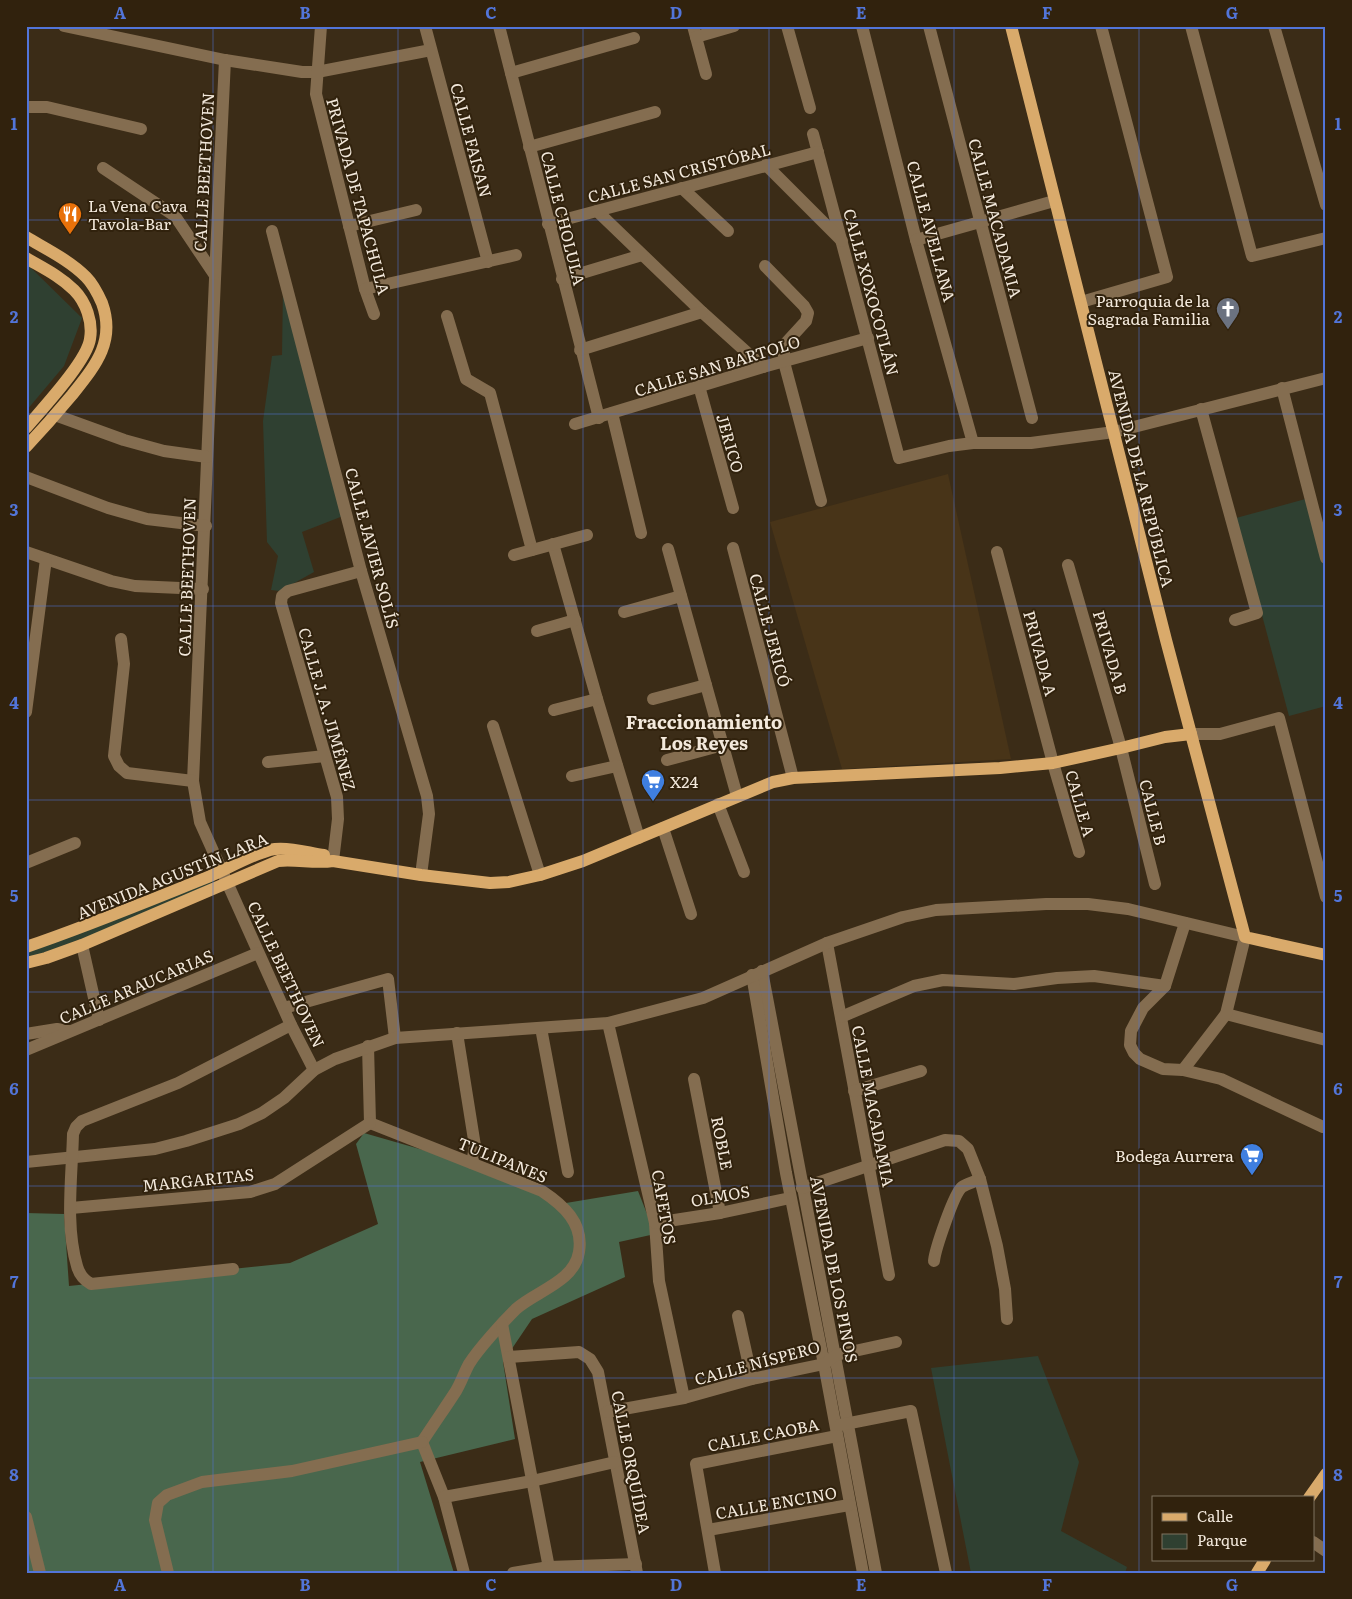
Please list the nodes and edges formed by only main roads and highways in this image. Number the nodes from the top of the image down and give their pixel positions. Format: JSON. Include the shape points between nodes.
{"nodes":[{"id":1,"x":1011,"y":26,"type":"edge"},
{"id":2,"x":26,"y":237,"type":"edge"},
{"id":3,"x":26,"y":258,"type":"edge"},
{"id":4,"x":26,"y":428,"type":"edge"},
{"id":5,"x":26,"y":446,"type":"edge"},
{"id":6,"x":1191,"y":734,"type":"junction"},
{"id":7,"x":333,"y":861,"type":"junction"},
{"id":8,"x":26,"y":947,"type":"edge"},
{"id":9,"x":1326,"y":955,"type":"edge"},
{"id":10,"x":26,"y":964,"type":"edge"},
{"id":11,"x":1326,"y":1474,"type":"edge"},
{"id":12,"x":1310,"y":1496,"type":"edge"},
{"id":13,"x":1264,"y":1562,"type":"edge"},
{"id":14,"x":1257,"y":1573,"type":"edge"}],
"edges":[{"from":1,"to":6,"type":"main road","name":"AVENIDA DE LA REPÚBLICA"},
{"from":2,"to":5,"type":"main road","via":[[71,264],[87,278],[99,295],[106,314],[102,353],[92,370]]},
{"from":3,"to":4,"type":"main road","via":[[76,291],[90,321],[90,339],[82,359]]},
{"from":6,"to":7,"type":"main road","via":[[1165,736],[1053,763],[793,778],[773,782],[583,861],[509,882],[490,883]]},
{"from":6,"to":9,"type":"main road","name":"AVENIDA DE LA REPÚBLICA","via":[[1245,937]]},
{"from":7,"to":8,"type":"main road","name":"AVENIDA AGUSTÍN LARA","via":[[325,855],[275,849]]},
{"from":7,"to":10,"type":"main road","name":"AVENIDA AGUSTÍN LARA","via":[[278,861],[82,945]]},
{"from":11,"to":12,"type":"main road"},
{"from":13,"to":14,"type":"main road"}]}
